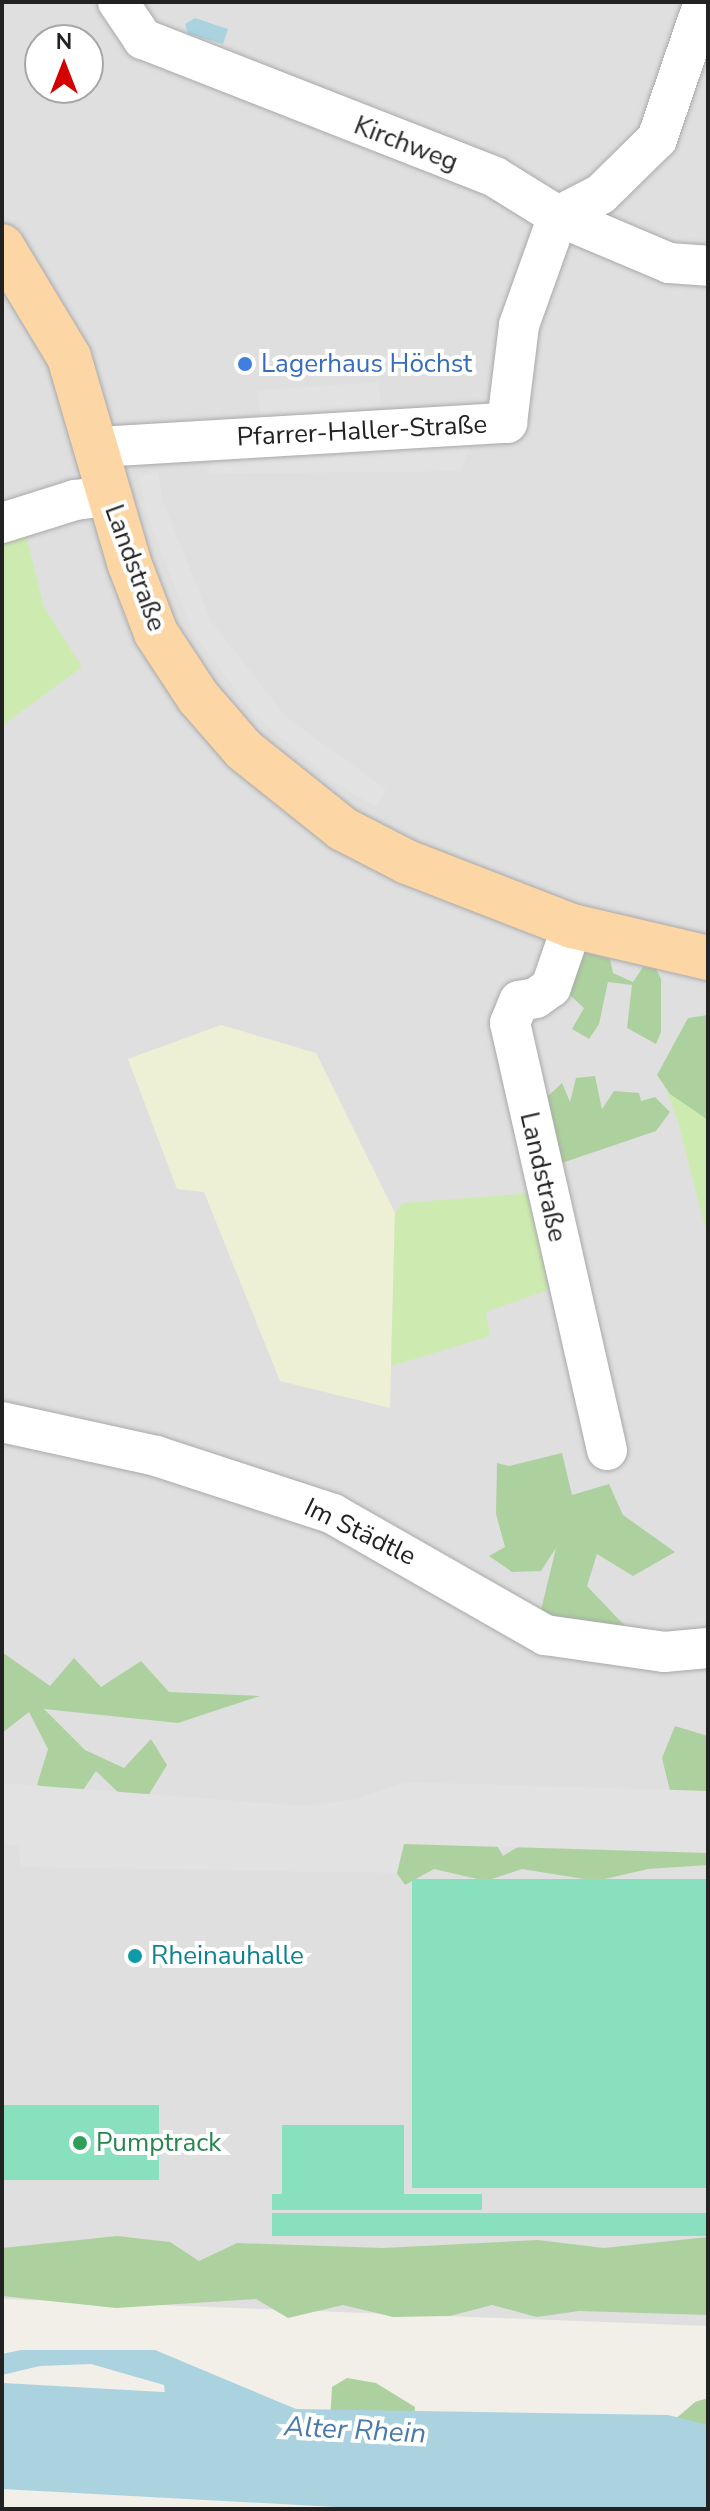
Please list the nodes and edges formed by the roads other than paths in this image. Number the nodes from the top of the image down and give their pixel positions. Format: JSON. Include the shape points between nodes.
{"nodes":[{"id":1,"x":118,"y":2,"type":"edge"},
{"id":2,"x":704,"y":2,"type":"edge"},
{"id":3,"x":558,"y":216,"type":"junction"},
{"id":4,"x":2,"y":246,"type":"edge"},
{"id":5,"x":708,"y":266,"type":"edge"},
{"id":6,"x":98,"y":447,"type":"junction"},
{"id":7,"x":110,"y":496,"type":"junction"},
{"id":8,"x":2,"y":523,"type":"edge"},
{"id":9,"x":572,"y":926,"type":"junction"},
{"id":10,"x":708,"y":958,"type":"edge"},
{"id":11,"x":2,"y":1422,"type":"edge"},
{"id":12,"x":607,"y":1450,"type":"dead end"},
{"id":13,"x":708,"y":1648,"type":"edge"}],
"edges":[{"from":1,"to":3,"type":"street","name":"Kirchweg","via":[[143,39],[495,177]]},
{"from":2,"to":3,"type":"street","via":[[657,139],[601,194]]},
{"from":3,"to":5,"type":"street","name":"Kirchweg","via":[[669,263]]},
{"from":3,"to":6,"type":"street","name":"Pfarrer-Haller-Straße","via":[[519,325],[507,423]]},
{"from":4,"to":6,"type":"main road","name":"Landstraße","via":[[69,357]]},
{"from":6,"to":7,"type":"main road","name":"Landstraße"},
{"from":7,"to":8,"type":"street","via":[[75,500]]},
{"from":7,"to":9,"type":"main road","name":"Landstraße","via":[[156,633],[198,697],[244,750],[343,829],[480,894]]},
{"from":9,"to":10,"type":"main road","name":"Landstraße"},
{"from":9,"to":12,"type":"street","name":"Landstraße","via":[[551,987],[536,998],[519,1001],[510,1023]]},
{"from":11,"to":13,"type":"street","name":"Im Städtle","via":[[156,1456],[333,1514],[545,1635],[664,1652]]}]}
